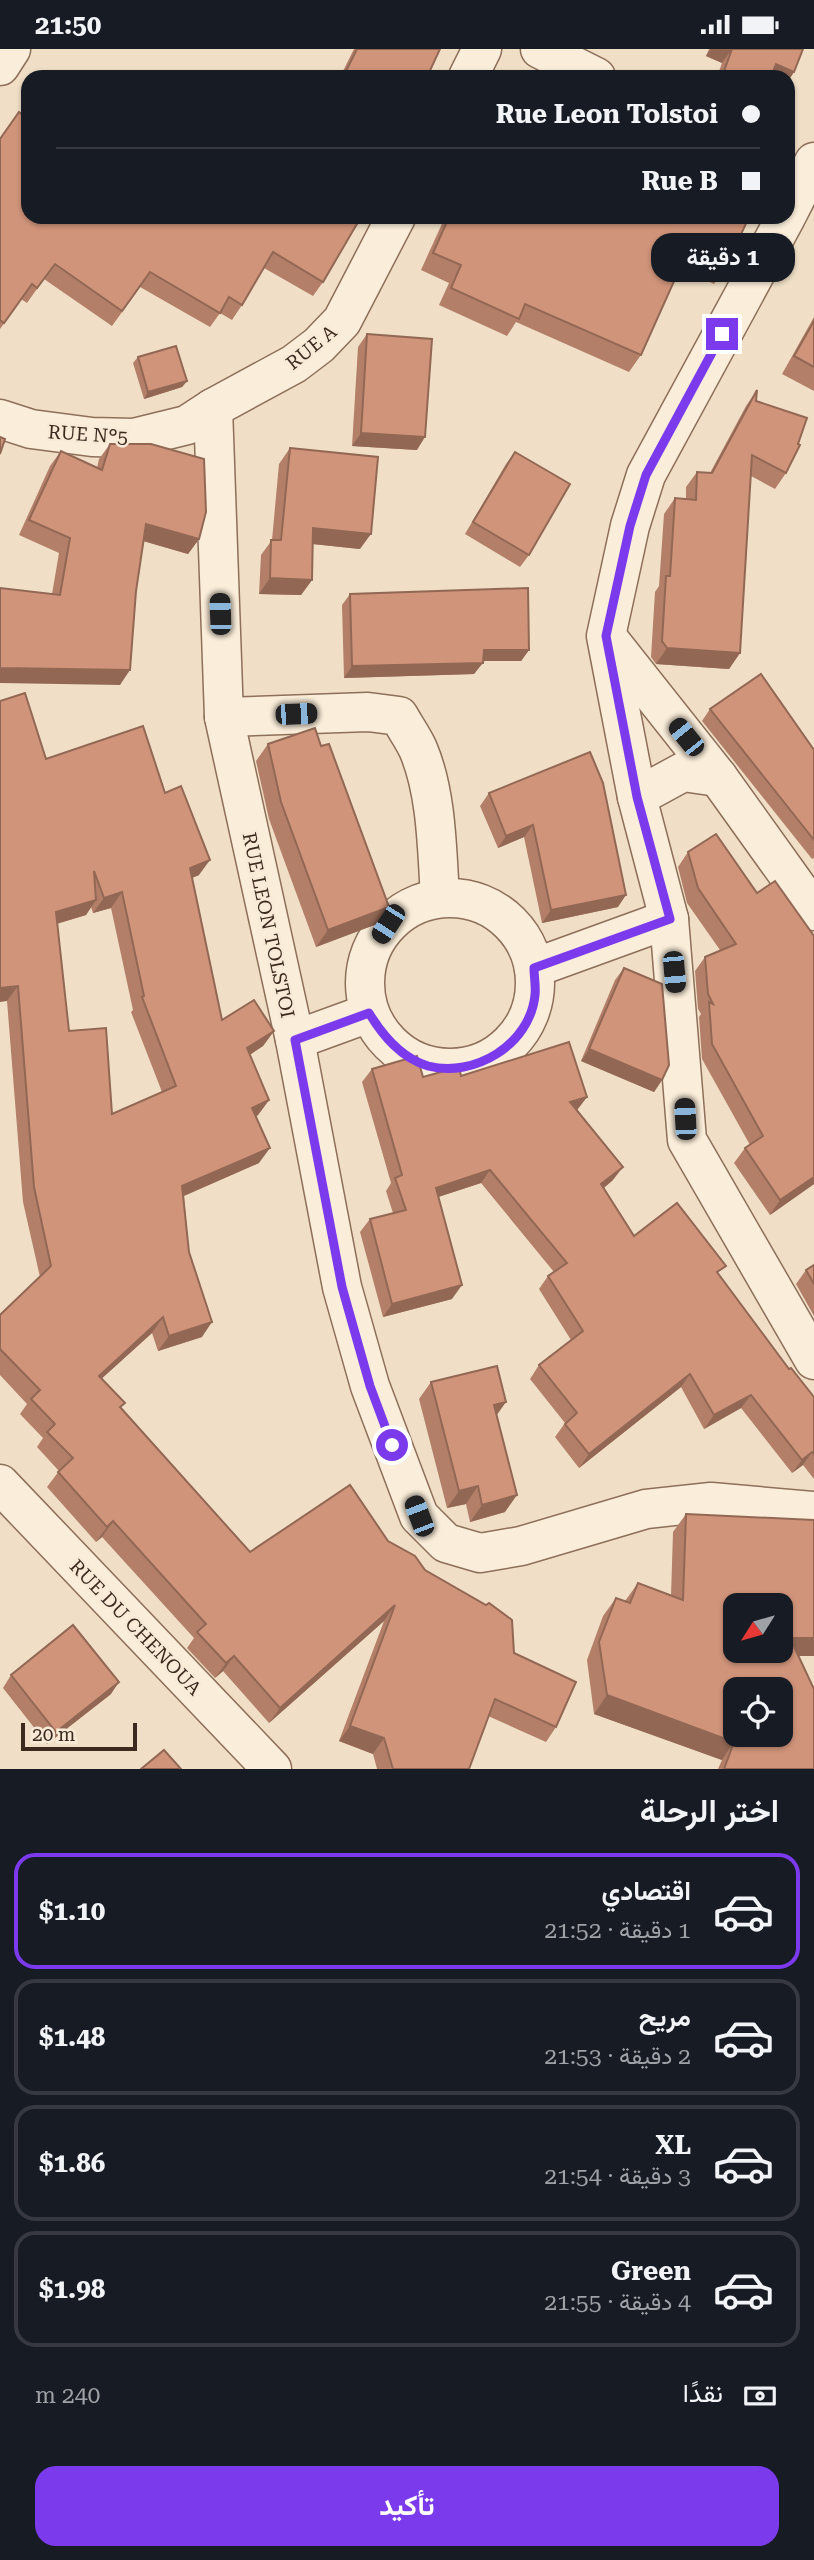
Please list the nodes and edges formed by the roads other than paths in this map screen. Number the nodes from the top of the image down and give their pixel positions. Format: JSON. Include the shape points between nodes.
{"nodes":[{"id":1,"x":11,"y":49,"type":"edge"},
{"id":2,"x":482,"y":49,"type":"edge"},
{"id":3,"x":540,"y":49,"type":"edge"},
{"id":4,"x":0,"y":66,"type":"edge"},
{"id":5,"x":472,"y":70,"type":"edge"},
{"id":6,"x":582,"y":70,"type":"edge"},
{"id":7,"x":392,"y":224,"type":"edge"},
{"id":8,"x":778,"y":224,"type":"edge"},
{"id":9,"x":213,"y":408,"type":"junction"},
{"id":10,"x":0,"y":419,"type":"edge"},
{"id":11,"x":606,"y":636,"type":"junction"},
{"id":12,"x":224,"y":717,"type":"junction"},
{"id":13,"x":718,"y":777,"type":"junction"},
{"id":14,"x":637,"y":797,"type":"junction"},
{"id":15,"x":440,"y":898,"type":"junction"},
{"id":16,"x":814,"y":911,"type":"edge"},
{"id":17,"x":670,"y":919,"type":"junction"},
{"id":18,"x":534,"y":968,"type":"junction"},
{"id":19,"x":369,"y":1013,"type":"junction"},
{"id":20,"x":295,"y":1040,"type":"junction"},
{"id":21,"x":814,"y":1360,"type":"edge"},
{"id":22,"x":0,"y":1485,"type":"edge"},
{"id":23,"x":814,"y":1511,"type":"edge"},
{"id":24,"x":272,"y":1769,"type":"edge"}],
"edges":[{"from":1,"to":4,"type":"street"},
{"from":2,"to":5,"type":"street"},
{"from":3,"to":6,"type":"street"},
{"from":7,"to":9,"type":"street","name":"RUE A","via":[[342,321],[319,345],[294,364]]},
{"from":8,"to":11,"type":"street","via":[[646,475]]},
{"from":9,"to":10,"type":"street","name":"RUE N°5","via":[[187,425],[134,438],[31,429]]},
{"from":9,"to":12,"type":"street","name":"RUE LEON TOLSTOI"},
{"from":11,"to":13,"type":"street"},
{"from":11,"to":14,"type":"street"},
{"from":12,"to":15,"type":"street","via":[[368,712],[399,716],[418,750],[428,785],[436,823]]},
{"from":12,"to":20,"type":"street","name":"RUE LEON TOLSTOI"},
{"from":13,"to":14,"type":"street","via":[[682,772]]},
{"from":13,"to":16,"type":"street"},
{"from":14,"to":17,"type":"street"},
{"from":15,"to":18,"type":"street","via":[[465,899],[511,923]]},
{"from":15,"to":19,"type":"street","via":[[412,907],[388,924],[372,948],[365,977]]},
{"from":17,"to":18,"type":"street"},
{"from":17,"to":21,"type":"street","via":[[687,1140]]},
{"from":18,"to":19,"type":"street","via":[[535,997],[526,1024],[508,1047],[483,1062],[455,1069],[427,1065],[401,1052],[380,1032]]},
{"from":19,"to":20,"type":"street"},
{"from":20,"to":23,"type":"street","name":"RUE LEON TOLSTOI","via":[[342,1287],[370,1386],[419,1516],[446,1543],[480,1553],[521,1546],[646,1509],[711,1502]]},
{"from":22,"to":24,"type":"street","name":"RUE DU CHENOUA"}]}
